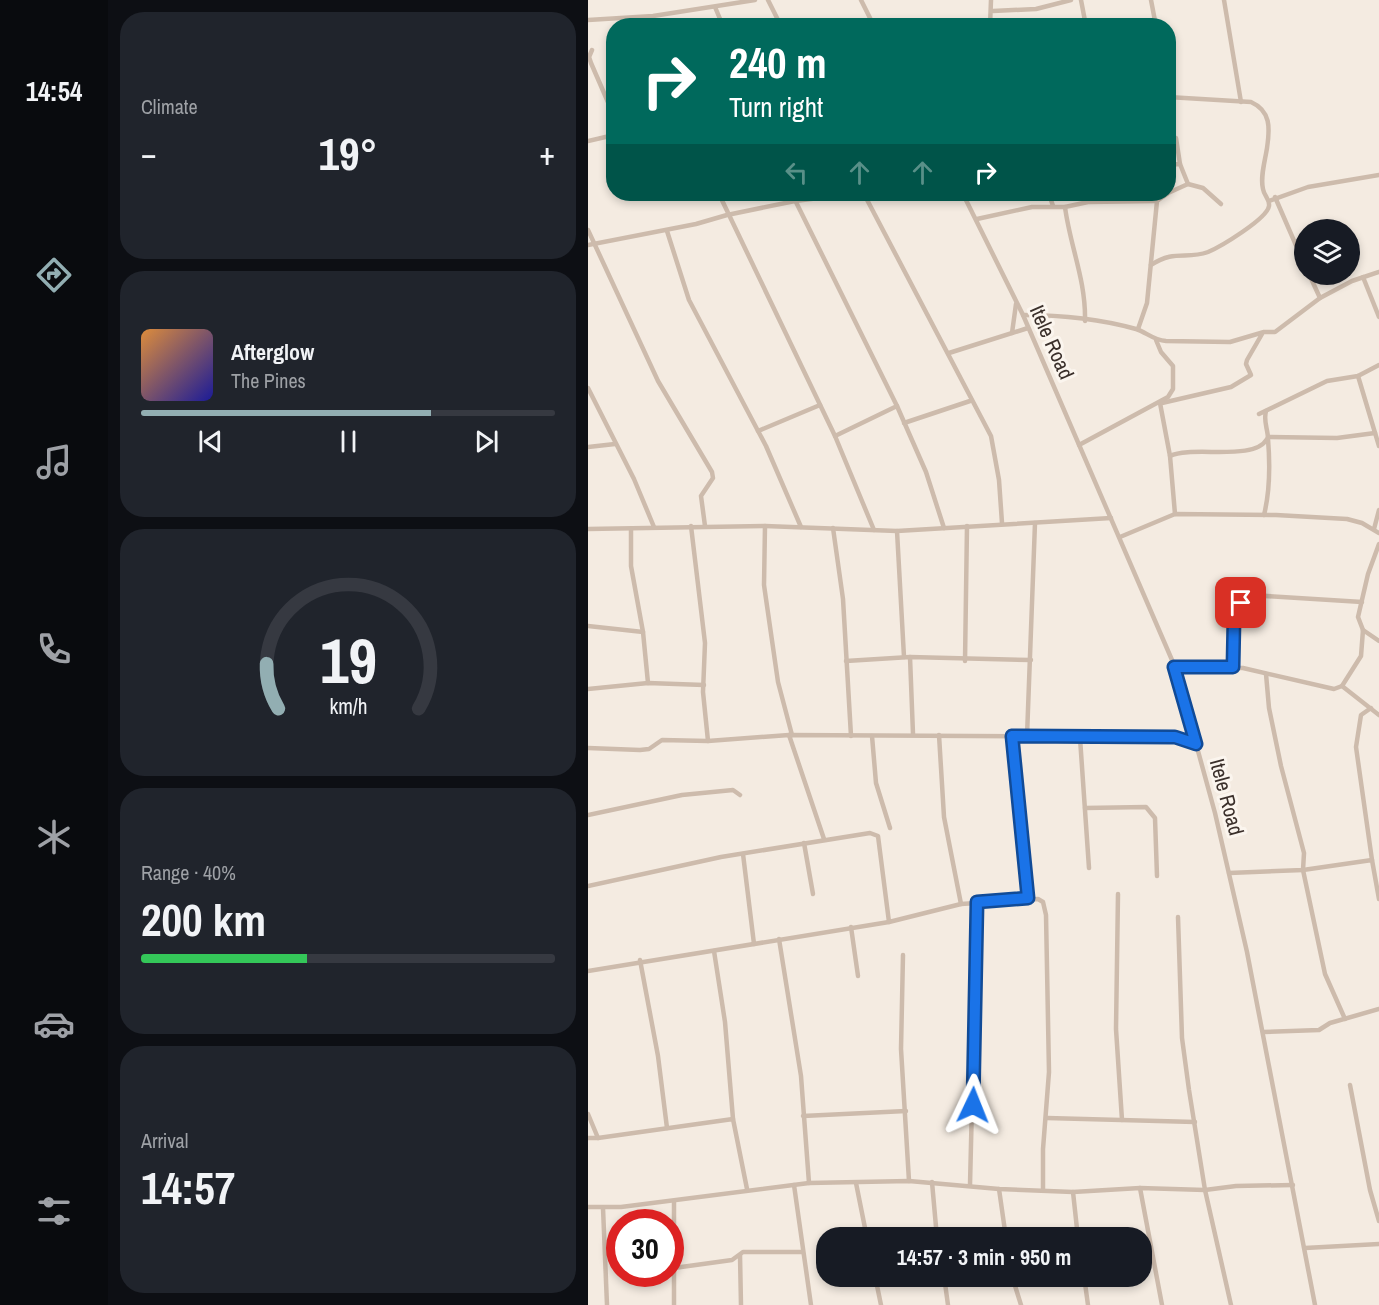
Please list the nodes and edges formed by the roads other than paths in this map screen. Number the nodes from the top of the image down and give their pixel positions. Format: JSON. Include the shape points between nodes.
{"nodes":[{"id":1,"x":755,"y":0,"type":"edge"},
{"id":2,"x":768,"y":0,"type":"edge"},
{"id":3,"x":861,"y":0,"type":"edge"},
{"id":4,"x":992,"y":0,"type":"edge"},
{"id":5,"x":1071,"y":0,"type":"edge"},
{"id":6,"x":1081,"y":0,"type":"edge"},
{"id":7,"x":1151,"y":0,"type":"edge"},
{"id":8,"x":1224,"y":0,"type":"edge"},
{"id":9,"x":715,"y":7,"type":"junction"},
{"id":10,"x":993,"y":10,"type":"junction"},
{"id":11,"x":620,"y":18,"type":"edge"},
{"id":12,"x":720,"y":18,"type":"edge"},
{"id":13,"x":777,"y":18,"type":"edge"},
{"id":14,"x":870,"y":18,"type":"edge"},
{"id":15,"x":992,"y":18,"type":"edge"},
{"id":16,"x":1084,"y":18,"type":"edge"},
{"id":17,"x":1154,"y":18,"type":"edge"},
{"id":18,"x":606,"y":19,"type":"edge"},
{"id":19,"x":588,"y":20,"type":"edge"},
{"id":20,"x":592,"y":50,"type":"dead end"},
{"id":21,"x":1176,"y":97,"type":"edge"},
{"id":22,"x":606,"y":98,"type":"edge"},
{"id":23,"x":1241,"y":102,"type":"junction"},
{"id":24,"x":606,"y":137,"type":"edge"},
{"id":25,"x":1176,"y":138,"type":"dead end"},
{"id":26,"x":588,"y":141,"type":"edge"},
{"id":27,"x":1176,"y":164,"type":"edge"},
{"id":28,"x":1180,"y":164,"type":"junction"},
{"id":29,"x":1379,"y":175,"type":"edge"},
{"id":30,"x":1188,"y":184,"type":"junction"},
{"id":31,"x":1176,"y":189,"type":"edge"},
{"id":32,"x":1275,"y":197,"type":"junction"},
{"id":33,"x":721,"y":201,"type":"edge"},
{"id":34,"x":795,"y":201,"type":"joint"},
{"id":35,"x":867,"y":201,"type":"edge"},
{"id":36,"x":967,"y":201,"type":"edge"},
{"id":37,"x":1051,"y":201,"type":"edge"},
{"id":38,"x":1157,"y":201,"type":"joint"},
{"id":39,"x":1269,"y":201,"type":"junction"},
{"id":40,"x":1088,"y":202,"type":"joint"},
{"id":41,"x":1221,"y":204,"type":"dead end"},
{"id":42,"x":1053,"y":206,"type":"junction"},
{"id":43,"x":1065,"y":207,"type":"junction"},
{"id":44,"x":727,"y":214,"type":"junction"},
{"id":45,"x":978,"y":219,"type":"junction"},
{"id":46,"x":588,"y":230,"type":"edge"},
{"id":47,"x":667,"y":231,"type":"junction"},
{"id":48,"x":1294,"y":241,"type":"edge"},
{"id":49,"x":594,"y":244,"type":"junction"},
{"id":50,"x":588,"y":245,"type":"edge"},
{"id":51,"x":1151,"y":250,"type":"junction"},
{"id":52,"x":1165,"y":256,"type":"junction"},
{"id":53,"x":1151,"y":265,"type":"junction"},
{"id":54,"x":1379,"y":272,"type":"edge"},
{"id":55,"x":1363,"y":277,"type":"junction"},
{"id":56,"x":1314,"y":285,"type":"edge"},
{"id":57,"x":1320,"y":298,"type":"junction"},
{"id":58,"x":1016,"y":304,"type":"junction"},
{"id":59,"x":1023,"y":315,"type":"junction"},
{"id":60,"x":1379,"y":317,"type":"edge"},
{"id":61,"x":1085,"y":321,"type":"junction"},
{"id":62,"x":1028,"y":328,"type":"junction"},
{"id":63,"x":1138,"y":329,"type":"junction"},
{"id":64,"x":1264,"y":332,"type":"junction"},
{"id":65,"x":1012,"y":333,"type":"junction"},
{"id":66,"x":1156,"y":340,"type":"junction"},
{"id":67,"x":949,"y":353,"type":"junction"},
{"id":68,"x":1379,"y":365,"type":"edge"},
{"id":69,"x":1358,"y":376,"type":"junction"},
{"id":70,"x":588,"y":388,"type":"edge"},
{"id":71,"x":970,"y":401,"type":"junction"},
{"id":72,"x":1160,"y":403,"type":"junction"},
{"id":73,"x":820,"y":405,"type":"junction"},
{"id":74,"x":897,"y":406,"type":"junction"},
{"id":75,"x":1266,"y":411,"type":"junction"},
{"id":76,"x":1259,"y":414,"type":"dead end"},
{"id":77,"x":904,"y":423,"type":"junction"},
{"id":78,"x":758,"y":431,"type":"junction"},
{"id":79,"x":1375,"y":433,"type":"junction"},
{"id":80,"x":835,"y":436,"type":"junction"},
{"id":81,"x":1269,"y":437,"type":"junction"},
{"id":82,"x":615,"y":444,"type":"junction"},
{"id":83,"x":1079,"y":445,"type":"junction"},
{"id":84,"x":1379,"y":446,"type":"edge"},
{"id":85,"x":588,"y":447,"type":"edge"},
{"id":86,"x":1170,"y":456,"type":"junction"},
{"id":87,"x":1268,"y":502,"type":"junction"},
{"id":88,"x":1379,"y":510,"type":"edge"},
{"id":89,"x":1175,"y":514,"type":"junction"},
{"id":90,"x":1264,"y":515,"type":"junction"},
{"id":91,"x":1276,"y":515,"type":"junction"},
{"id":92,"x":1111,"y":518,"type":"junction"},
{"id":93,"x":1002,"y":523,"type":"junction"},
{"id":94,"x":1035,"y":523,"type":"junction"},
{"id":95,"x":691,"y":526,"type":"junction"},
{"id":96,"x":705,"y":526,"type":"junction"},
{"id":97,"x":765,"y":526,"type":"junction"},
{"id":98,"x":967,"y":526,"type":"junction"},
{"id":99,"x":654,"y":527,"type":"junction"},
{"id":100,"x":801,"y":527,"type":"junction"},
{"id":101,"x":833,"y":528,"type":"junction"},
{"id":102,"x":944,"y":528,"type":"junction"},
{"id":103,"x":588,"y":529,"type":"edge"},
{"id":104,"x":1374,"y":529,"type":"junction"},
{"id":105,"x":631,"y":530,"type":"junction"},
{"id":106,"x":874,"y":530,"type":"junction"},
{"id":107,"x":897,"y":531,"type":"junction"},
{"id":108,"x":1379,"y":533,"type":"edge"},
{"id":109,"x":1120,"y":537,"type":"junction"},
{"id":110,"x":1379,"y":544,"type":"edge"},
{"id":111,"x":1362,"y":602,"type":"junction"},
{"id":112,"x":588,"y":626,"type":"edge"},
{"id":113,"x":1363,"y":630,"type":"junction"},
{"id":114,"x":643,"y":632,"type":"junction"},
{"id":115,"x":1379,"y":641,"type":"edge"},
{"id":116,"x":904,"y":657,"type":"junction"},
{"id":117,"x":910,"y":657,"type":"junction"},
{"id":118,"x":1031,"y":660,"type":"junction"},
{"id":119,"x":846,"y":661,"type":"junction"},
{"id":120,"x":965,"y":661,"type":"junction"},
{"id":121,"x":1174,"y":667,"type":"junction"},
{"id":122,"x":1233,"y":667,"type":"junction"},
{"id":123,"x":1266,"y":674,"type":"junction"},
{"id":124,"x":648,"y":683,"type":"junction"},
{"id":125,"x":704,"y":685,"type":"junction"},
{"id":126,"x":1342,"y":686,"type":"junction"},
{"id":127,"x":588,"y":689,"type":"edge"},
{"id":128,"x":1371,"y":708,"type":"junction"},
{"id":129,"x":1379,"y":715,"type":"edge"},
{"id":130,"x":914,"y":734,"type":"junction"},
{"id":131,"x":790,"y":735,"type":"junction"},
{"id":132,"x":939,"y":735,"type":"junction"},
{"id":133,"x":851,"y":736,"type":"junction"},
{"id":134,"x":872,"y":736,"type":"junction"},
{"id":135,"x":1012,"y":736,"type":"junction"},
{"id":136,"x":1027,"y":736,"type":"junction"},
{"id":137,"x":1080,"y":738,"type":"junction"},
{"id":138,"x":708,"y":741,"type":"junction"},
{"id":139,"x":1196,"y":744,"type":"junction"},
{"id":140,"x":588,"y":748,"type":"edge"},
{"id":141,"x":740,"y":795,"type":"dead end"},
{"id":142,"x":1085,"y":808,"type":"junction"},
{"id":143,"x":588,"y":815,"type":"edge"},
{"id":144,"x":890,"y":828,"type":"dead end"},
{"id":145,"x":824,"y":838,"type":"junction"},
{"id":146,"x":804,"y":843,"type":"junction"},
{"id":147,"x":742,"y":854,"type":"junction"},
{"id":148,"x":1372,"y":860,"type":"junction"},
{"id":149,"x":1089,"y":868,"type":"dead end"},
{"id":150,"x":1303,"y":870,"type":"junction"},
{"id":151,"x":1229,"y":873,"type":"junction"},
{"id":152,"x":1157,"y":876,"type":"dead end"},
{"id":153,"x":588,"y":886,"type":"edge"},
{"id":154,"x":813,"y":894,"type":"dead end"},
{"id":155,"x":1118,"y":894,"type":"dead end"},
{"id":156,"x":1028,"y":898,"type":"junction"},
{"id":157,"x":1379,"y":898,"type":"edge"},
{"id":158,"x":977,"y":902,"type":"junction"},
{"id":159,"x":961,"y":904,"type":"junction"},
{"id":160,"x":1178,"y":917,"type":"dead end"},
{"id":161,"x":888,"y":922,"type":"junction"},
{"id":162,"x":851,"y":927,"type":"junction"},
{"id":163,"x":779,"y":939,"type":"junction"},
{"id":164,"x":754,"y":944,"type":"junction"},
{"id":165,"x":714,"y":951,"type":"junction"},
{"id":166,"x":903,"y":955,"type":"dead end"},
{"id":167,"x":640,"y":960,"type":"junction"},
{"id":168,"x":588,"y":970,"type":"edge"},
{"id":169,"x":858,"y":976,"type":"dead end"},
{"id":170,"x":1379,"y":1009,"type":"edge"},
{"id":171,"x":1345,"y":1019,"type":"junction"},
{"id":172,"x":1263,"y":1032,"type":"junction"},
{"id":173,"x":1350,"y":1085,"type":"dead end"},
{"id":174,"x":906,"y":1111,"type":"junction"},
{"id":175,"x":588,"y":1114,"type":"edge"},
{"id":176,"x":802,"y":1116,"type":"junction"},
{"id":177,"x":1047,"y":1118,"type":"junction"},
{"id":178,"x":733,"y":1119,"type":"junction"},
{"id":179,"x":1122,"y":1120,"type":"junction"},
{"id":180,"x":1195,"y":1122,"type":"junction"},
{"id":181,"x":667,"y":1128,"type":"junction"},
{"id":182,"x":588,"y":1138,"type":"edge"},
{"id":183,"x":598,"y":1138,"type":"junction"},
{"id":184,"x":909,"y":1181,"type":"junction"},
{"id":185,"x":932,"y":1182,"type":"junction"},
{"id":186,"x":809,"y":1183,"type":"junction"},
{"id":187,"x":856,"y":1183,"type":"junction"},
{"id":188,"x":794,"y":1185,"type":"junction"},
{"id":189,"x":970,"y":1185,"type":"junction"},
{"id":190,"x":1293,"y":1185,"type":"junction"},
{"id":191,"x":1140,"y":1188,"type":"junction"},
{"id":192,"x":747,"y":1189,"type":"junction"},
{"id":193,"x":999,"y":1189,"type":"junction"},
{"id":194,"x":1205,"y":1190,"type":"junction"},
{"id":195,"x":1043,"y":1191,"type":"junction"},
{"id":196,"x":1074,"y":1192,"type":"junction"},
{"id":197,"x":674,"y":1201,"type":"junction"},
{"id":198,"x":588,"y":1207,"type":"edge"},
{"id":199,"x":603,"y":1208,"type":"junction"},
{"id":200,"x":674,"y":1209,"type":"edge"},
{"id":201,"x":1379,"y":1221,"type":"edge"},
{"id":202,"x":865,"y":1227,"type":"edge"},
{"id":203,"x":936,"y":1227,"type":"edge"},
{"id":204,"x":1004,"y":1227,"type":"edge"},
{"id":205,"x":1077,"y":1227,"type":"edge"},
{"id":206,"x":1379,"y":1244,"type":"edge"},
{"id":207,"x":1305,"y":1248,"type":"junction"},
{"id":208,"x":802,"y":1252,"type":"junction"},
{"id":209,"x":740,"y":1255,"type":"junction"},
{"id":210,"x":684,"y":1267,"type":"edge"},
{"id":211,"x":674,"y":1287,"type":"edge"},
{"id":212,"x":877,"y":1287,"type":"edge"},
{"id":213,"x":946,"y":1287,"type":"edge"},
{"id":214,"x":1015,"y":1287,"type":"edge"},
{"id":215,"x":1086,"y":1287,"type":"edge"},
{"id":216,"x":607,"y":1305,"type":"edge"},
{"id":217,"x":674,"y":1305,"type":"edge"},
{"id":218,"x":741,"y":1305,"type":"edge"},
{"id":219,"x":811,"y":1305,"type":"edge"},
{"id":220,"x":881,"y":1305,"type":"edge"},
{"id":221,"x":948,"y":1305,"type":"edge"},
{"id":222,"x":1021,"y":1305,"type":"edge"},
{"id":223,"x":1088,"y":1305,"type":"edge"},
{"id":224,"x":1162,"y":1305,"type":"edge"},
{"id":225,"x":1231,"y":1305,"type":"edge"},
{"id":226,"x":1315,"y":1305,"type":"edge"}],
"edges":[{"from":1,"to":9,"type":"street"},
{"from":2,"to":13,"type":"street"},
{"from":3,"to":14,"type":"street"},
{"from":4,"to":10,"type":"street"},
{"from":5,"to":10,"type":"street","via":[[1036,9]]},
{"from":6,"to":16,"type":"street"},
{"from":7,"to":17,"type":"street"},
{"from":8,"to":23,"type":"street"},
{"from":9,"to":11,"type":"street"},
{"from":9,"to":12,"type":"street"},
{"from":10,"to":15,"type":"street"},
{"from":18,"to":19,"type":"street"},
{"from":20,"to":22,"type":"street","via":[[589,57]]},
{"from":21,"to":23,"type":"street"},
{"from":23,"to":39,"type":"street","via":[[1260,106],[1267,114],[1263,190]]},
{"from":24,"to":26,"type":"street"},
{"from":25,"to":28,"type":"street"},
{"from":27,"to":28,"type":"street"},
{"from":28,"to":30,"type":"street"},
{"from":29,"to":32,"type":"street"},
{"from":30,"to":31,"type":"street"},
{"from":30,"to":41,"type":"street","via":[[1203,188]]},
{"from":32,"to":39,"type":"street"},
{"from":32,"to":48,"type":"street"},
{"from":33,"to":44,"type":"street"},
{"from":34,"to":44,"type":"street"},
{"from":34,"to":74,"type":"street"},
{"from":35,"to":67,"type":"street"},
{"from":36,"to":45,"type":"street","name":"Itele Road"},
{"from":37,"to":42,"type":"street"},
{"from":38,"to":40,"type":"street"},
{"from":38,"to":51,"type":"street"},
{"from":39,"to":52,"type":"street","via":[[1267,213],[1260,220],[1211,251]]},
{"from":40,"to":43,"type":"street"},
{"from":42,"to":43,"type":"street"},
{"from":42,"to":45,"type":"street"},
{"from":43,"to":61,"type":"street","via":[[1085,290]]},
{"from":44,"to":47,"type":"street"},
{"from":44,"to":73,"type":"street"},
{"from":45,"to":58,"type":"street","name":"Itele Road"},
{"from":46,"to":49,"type":"street"},
{"from":47,"to":49,"type":"street"},
{"from":47,"to":78,"type":"street","via":[[689,300]]},
{"from":49,"to":50,"type":"street"},
{"from":49,"to":96,"type":"street","via":[[658,381],[712,472],[713,478],[701,496]]},
{"from":51,"to":52,"type":"street"},
{"from":51,"to":53,"type":"street"},
{"from":52,"to":53,"type":"street"},
{"from":53,"to":63,"type":"street","via":[[1147,303]]},
{"from":54,"to":55,"type":"street"},
{"from":55,"to":57,"type":"street"},
{"from":55,"to":60,"type":"street"},
{"from":56,"to":57,"type":"street"},
{"from":57,"to":64,"type":"street","via":[[1275,332]]},
{"from":58,"to":59,"type":"street","name":"Itele Road"},
{"from":58,"to":65,"type":"street"},
{"from":59,"to":61,"type":"street"},
{"from":59,"to":62,"type":"street","name":"Itele Road"},
{"from":61,"to":63,"type":"street"},
{"from":62,"to":65,"type":"street"},
{"from":62,"to":83,"type":"street","name":"Itele Road"},
{"from":63,"to":66,"type":"street"},
{"from":64,"to":66,"type":"street","via":[[1230,342]]},
{"from":64,"to":72,"type":"street","via":[[1247,360],[1251,375],[1244,381]]},
{"from":65,"to":67,"type":"street"},
{"from":66,"to":72,"type":"street","via":[[1173,366],[1174,380],[1173,389]]},
{"from":67,"to":71,"type":"street"},
{"from":68,"to":69,"type":"street"},
{"from":69,"to":75,"type":"street","via":[[1327,381]]},
{"from":69,"to":79,"type":"street"},
{"from":70,"to":82,"type":"street"},
{"from":71,"to":77,"type":"street"},
{"from":71,"to":93,"type":"street","via":[[990,436]]},
{"from":72,"to":83,"type":"street"},
{"from":72,"to":86,"type":"street"},
{"from":73,"to":78,"type":"street"},
{"from":73,"to":80,"type":"street"},
{"from":74,"to":77,"type":"street"},
{"from":74,"to":80,"type":"street"},
{"from":75,"to":76,"type":"street"},
{"from":75,"to":81,"type":"street"},
{"from":77,"to":102,"type":"street","via":[[926,472]]},
{"from":78,"to":100,"type":"street"},
{"from":79,"to":81,"type":"street","via":[[1337,438]]},
{"from":79,"to":84,"type":"street"},
{"from":80,"to":106,"type":"street"},
{"from":81,"to":86,"type":"street","via":[[1255,448]]},
{"from":81,"to":87,"type":"street"},
{"from":82,"to":85,"type":"street"},
{"from":82,"to":99,"type":"street"},
{"from":83,"to":92,"type":"street","name":"Itele Road"},
{"from":86,"to":89,"type":"street"},
{"from":87,"to":90,"type":"street"},
{"from":87,"to":91,"type":"street"},
{"from":88,"to":104,"type":"street"},
{"from":89,"to":90,"type":"street"},
{"from":89,"to":109,"type":"street"},
{"from":90,"to":91,"type":"street"},
{"from":91,"to":104,"type":"street","via":[[1347,519]]},
{"from":92,"to":94,"type":"street"},
{"from":92,"to":109,"type":"street","name":"Itele Road"},
{"from":93,"to":94,"type":"street"},
{"from":93,"to":98,"type":"street"},
{"from":94,"to":118,"type":"street"},
{"from":95,"to":96,"type":"street"},
{"from":95,"to":99,"type":"street"},
{"from":95,"to":125,"type":"street","via":[[705,643]]},
{"from":96,"to":97,"type":"street"},
{"from":97,"to":100,"type":"street"},
{"from":97,"to":131,"type":"street","via":[[766,605]]},
{"from":98,"to":102,"type":"street"},
{"from":98,"to":120,"type":"street"},
{"from":99,"to":105,"type":"street"},
{"from":100,"to":101,"type":"street"},
{"from":101,"to":106,"type":"street"},
{"from":101,"to":119,"type":"street","via":[[843,599]]},
{"from":102,"to":107,"type":"street"},
{"from":103,"to":105,"type":"street"},
{"from":104,"to":108,"type":"street"},
{"from":105,"to":114,"type":"street","via":[[631,566]]},
{"from":106,"to":107,"type":"street"},
{"from":107,"to":116,"type":"street"},
{"from":109,"to":121,"type":"street","name":"Itele Road"},
{"from":110,"to":111,"type":"street"},
{"from":111,"to":113,"type":"street","via":[[1358,617]]},
{"from":111,"to":122,"type":"street","via":[[1250,595],[1238,605],[1234,618]]},
{"from":112,"to":114,"type":"street"},
{"from":113,"to":115,"type":"street"},
{"from":113,"to":126,"type":"street","via":[[1361,656]]},
{"from":114,"to":124,"type":"street"},
{"from":116,"to":117,"type":"street"},
{"from":116,"to":119,"type":"street"},
{"from":117,"to":120,"type":"street"},
{"from":117,"to":130,"type":"street"},
{"from":118,"to":120,"type":"street"},
{"from":118,"to":136,"type":"street"},
{"from":119,"to":133,"type":"street"},
{"from":121,"to":122,"type":"street"},
{"from":121,"to":139,"type":"street","name":"Itele Road"},
{"from":122,"to":123,"type":"street"},
{"from":123,"to":126,"type":"street","via":[[1334,689]]},
{"from":123,"to":150,"type":"street","via":[[1281,766],[1304,853]]},
{"from":124,"to":125,"type":"street"},
{"from":124,"to":127,"type":"street"},
{"from":125,"to":138,"type":"street"},
{"from":126,"to":128,"type":"street"},
{"from":128,"to":129,"type":"street"},
{"from":128,"to":148,"type":"street","via":[[1361,715],[1356,747]]},
{"from":130,"to":132,"type":"street"},
{"from":130,"to":134,"type":"street"},
{"from":131,"to":133,"type":"street"},
{"from":131,"to":138,"type":"street"},
{"from":131,"to":145,"type":"street"},
{"from":132,"to":135,"type":"street"},
{"from":132,"to":159,"type":"street","via":[[944,817]]},
{"from":133,"to":134,"type":"street"},
{"from":134,"to":144,"type":"street","via":[[876,783]]},
{"from":135,"to":136,"type":"street"},
{"from":135,"to":156,"type":"street"},
{"from":136,"to":137,"type":"street"},
{"from":137,"to":139,"type":"street","via":[[1175,737]]},
{"from":137,"to":142,"type":"street"},
{"from":138,"to":140,"type":"street","via":[[662,740],[640,750]]},
{"from":139,"to":151,"type":"street","name":"Itele Road"},
{"from":141,"to":143,"type":"street","via":[[733,790],[682,795]]},
{"from":142,"to":149,"type":"street"},
{"from":142,"to":152,"type":"street","via":[[1146,807],[1155,818]]},
{"from":145,"to":146,"type":"street"},
{"from":145,"to":161,"type":"street","via":[[870,833],[878,836]]},
{"from":146,"to":147,"type":"street"},
{"from":146,"to":154,"type":"street"},
{"from":147,"to":153,"type":"street"},
{"from":147,"to":164,"type":"street"},
{"from":148,"to":150,"type":"street"},
{"from":148,"to":157,"type":"street"},
{"from":150,"to":151,"type":"street"},
{"from":150,"to":171,"type":"street","via":[[1325,974]]},
{"from":151,"to":172,"type":"street","name":"Itele Road"},
{"from":155,"to":179,"type":"street","via":[[1116,1029]]},
{"from":156,"to":158,"type":"street"},
{"from":156,"to":177,"type":"street","via":[[1043,902],[1047,915]]},
{"from":158,"to":159,"type":"street"},
{"from":158,"to":189,"type":"street"},
{"from":159,"to":161,"type":"street"},
{"from":160,"to":180,"type":"street","via":[[1182,1038]]},
{"from":161,"to":162,"type":"street"},
{"from":162,"to":163,"type":"street"},
{"from":162,"to":169,"type":"street"},
{"from":163,"to":164,"type":"street"},
{"from":163,"to":176,"type":"street","via":[[801,1076]]},
{"from":164,"to":165,"type":"street"},
{"from":165,"to":167,"type":"street"},
{"from":165,"to":178,"type":"street"},
{"from":166,"to":174,"type":"street","via":[[901,1049]]},
{"from":167,"to":168,"type":"street"},
{"from":167,"to":181,"type":"street"},
{"from":170,"to":171,"type":"street"},
{"from":171,"to":172,"type":"street","via":[[1319,1030]]},
{"from":172,"to":190,"type":"street","name":"Itele Road"},
{"from":173,"to":201,"type":"street"},
{"from":174,"to":176,"type":"street"},
{"from":174,"to":184,"type":"street"},
{"from":175,"to":183,"type":"street"},
{"from":176,"to":186,"type":"street"},
{"from":177,"to":179,"type":"street"},
{"from":177,"to":195,"type":"street"},
{"from":178,"to":181,"type":"street"},
{"from":178,"to":192,"type":"street"},
{"from":179,"to":180,"type":"street"},
{"from":180,"to":194,"type":"street"},
{"from":181,"to":183,"type":"street"},
{"from":182,"to":183,"type":"street"},
{"from":184,"to":185,"type":"street"},
{"from":184,"to":187,"type":"street"},
{"from":185,"to":189,"type":"street"},
{"from":185,"to":203,"type":"street"},
{"from":186,"to":187,"type":"street"},
{"from":186,"to":188,"type":"street"},
{"from":187,"to":202,"type":"street"},
{"from":188,"to":192,"type":"street"},
{"from":188,"to":208,"type":"street"},
{"from":189,"to":193,"type":"street"},
{"from":190,"to":194,"type":"street"},
{"from":190,"to":207,"type":"street","name":"Itele Road"},
{"from":191,"to":194,"type":"street"},
{"from":191,"to":196,"type":"street"},
{"from":191,"to":224,"type":"street"},
{"from":192,"to":197,"type":"street"},
{"from":193,"to":195,"type":"street"},
{"from":193,"to":204,"type":"street"},
{"from":194,"to":225,"type":"street"},
{"from":195,"to":196,"type":"street"},
{"from":196,"to":205,"type":"street"},
{"from":197,"to":199,"type":"street"},
{"from":197,"to":200,"type":"street"},
{"from":198,"to":199,"type":"street"},
{"from":199,"to":216,"type":"street"},
{"from":206,"to":207,"type":"street"},
{"from":207,"to":226,"type":"street","name":"Itele Road"},
{"from":208,"to":209,"type":"street","via":[[749,1251]]},
{"from":208,"to":219,"type":"street"},
{"from":209,"to":210,"type":"street","via":[[732,1260]]},
{"from":209,"to":218,"type":"street"},
{"from":211,"to":217,"type":"street"},
{"from":212,"to":220,"type":"street"},
{"from":213,"to":221,"type":"street"},
{"from":214,"to":222,"type":"street"},
{"from":215,"to":223,"type":"street"}]}
